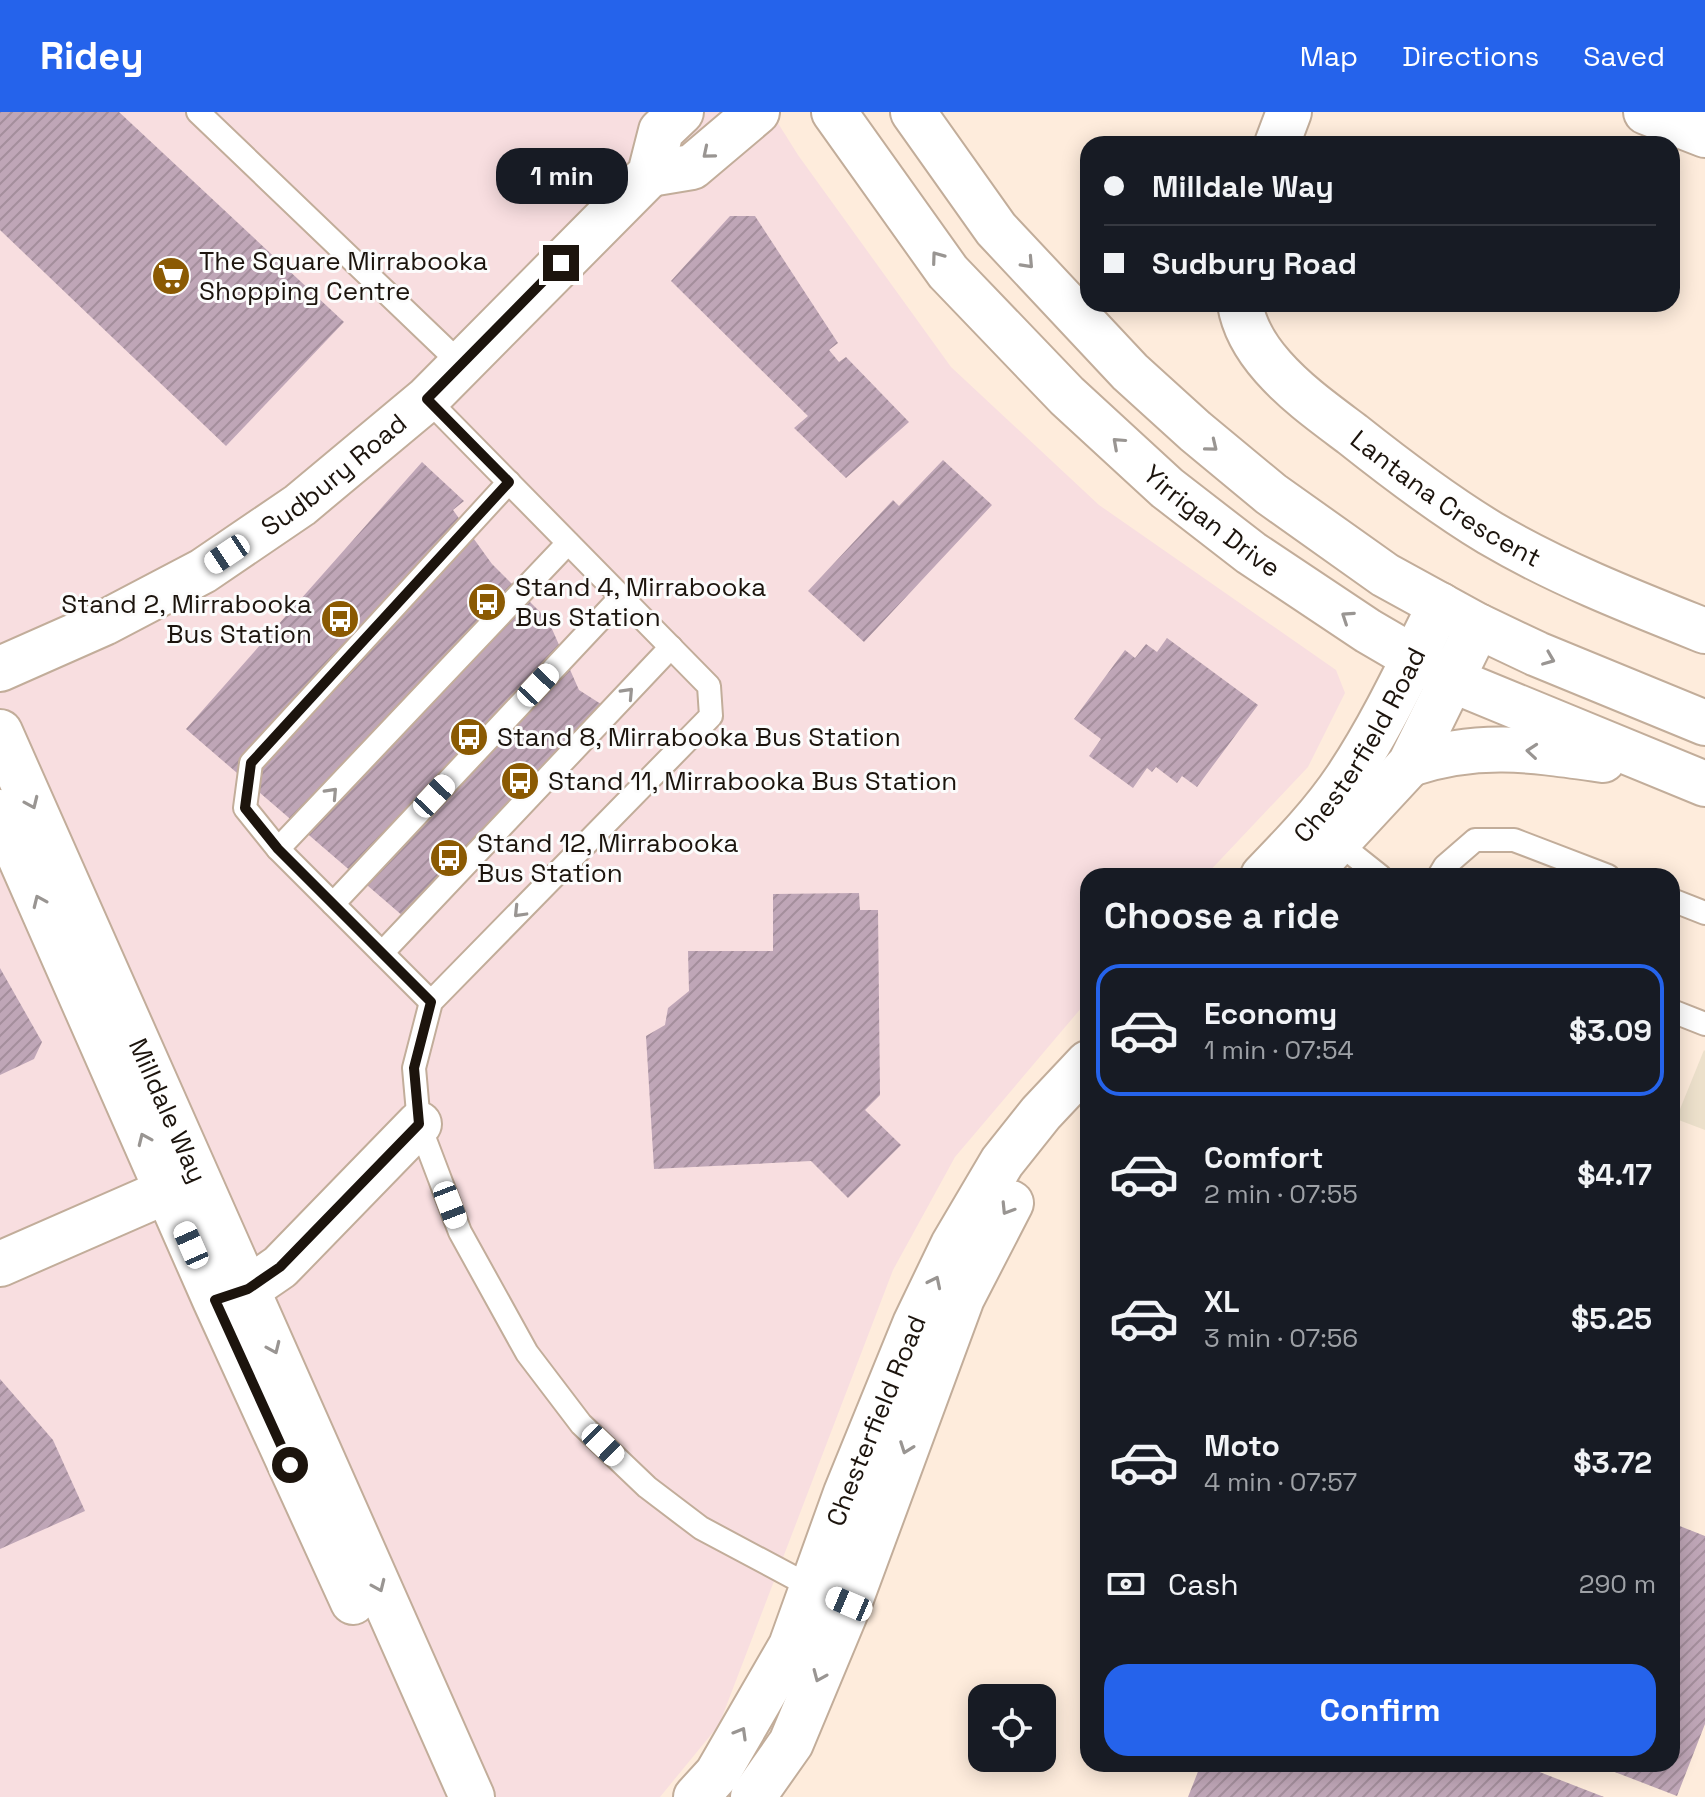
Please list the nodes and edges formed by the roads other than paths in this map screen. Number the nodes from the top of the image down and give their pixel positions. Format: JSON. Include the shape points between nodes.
{"nodes":[{"id":1,"x":198,"y":112,"type":"edge"},
{"id":2,"x":681,"y":112,"type":"edge"},
{"id":3,"x":757,"y":112,"type":"edge"},
{"id":4,"x":834,"y":112,"type":"edge"},
{"id":5,"x":913,"y":112,"type":"edge"},
{"id":6,"x":1289,"y":112,"type":"edge"},
{"id":7,"x":1646,"y":112,"type":"edge"},
{"id":8,"x":1705,"y":135,"type":"edge"},
{"id":9,"x":1280,"y":136,"type":"edge"},
{"id":10,"x":650,"y":174,"type":"junction"},
{"id":11,"x":1241,"y":312,"type":"edge"},
{"id":12,"x":461,"y":364,"type":"junction"},
{"id":13,"x":427,"y":399,"type":"junction"},
{"id":14,"x":509,"y":482,"type":"junction"},
{"id":15,"x":568,"y":543,"type":"junction"},
{"id":16,"x":621,"y":597,"type":"junction"},
{"id":17,"x":1440,"y":605,"type":"junction"},
{"id":18,"x":1478,"y":626,"type":"junction"},
{"id":19,"x":1705,"y":631,"type":"edge"},
{"id":20,"x":671,"y":647,"type":"junction"},
{"id":21,"x":1414,"y":658,"type":"junction"},
{"id":22,"x":0,"y":669,"type":"edge"},
{"id":23,"x":1452,"y":680,"type":"junction"},
{"id":24,"x":1705,"y":723,"type":"edge"},
{"id":25,"x":0,"y":732,"type":"edge"},
{"id":26,"x":1410,"y":764,"type":"junction"},
{"id":27,"x":1665,"y":768,"type":"junction"},
{"id":28,"x":1705,"y":784,"type":"edge"},
{"id":29,"x":0,"y":812,"type":"edge"},
{"id":30,"x":1326,"y":832,"type":"junction"},
{"id":31,"x":278,"y":849,"type":"junction"},
{"id":32,"x":1274,"y":868,"type":"edge"},
{"id":33,"x":1310,"y":868,"type":"edge"},
{"id":34,"x":1370,"y":868,"type":"edge"},
{"id":35,"x":1444,"y":868,"type":"edge"},
{"id":36,"x":1587,"y":868,"type":"edge"},
{"id":37,"x":1680,"y":903,"type":"edge"},
{"id":38,"x":333,"y":904,"type":"junction"},
{"id":39,"x":1705,"y":913,"type":"edge"},
{"id":40,"x":382,"y":953,"type":"junction"},
{"id":41,"x":431,"y":1002,"type":"junction"},
{"id":42,"x":1680,"y":1014,"type":"edge"},
{"id":43,"x":1705,"y":1024,"type":"edge"},
{"id":44,"x":1080,"y":1072,"type":"edge"},
{"id":45,"x":1080,"y":1113,"type":"edge"},
{"id":46,"x":419,"y":1124,"type":"junction"},
{"id":47,"x":182,"y":1184,"type":"junction"},
{"id":48,"x":0,"y":1264,"type":"edge"},
{"id":49,"x":231,"y":1294,"type":"junction"},
{"id":50,"x":830,"y":1596,"type":"junction"},
{"id":51,"x":442,"y":1797,"type":"edge"},
{"id":52,"x":472,"y":1797,"type":"edge"},
{"id":53,"x":696,"y":1797,"type":"edge"},
{"id":54,"x":753,"y":1797,"type":"edge"}],
"edges":[{"from":1,"to":12,"type":"lane"},
{"from":2,"to":10,"type":"street","via":[[661,131]]},
{"from":3,"to":10,"type":"street","one_way":true,"via":[[692,167]]},
{"from":21,"to":4,"type":"street","name":"Yirrigan Drive","one_way":true,"via":[[1251,553],[1167,488],[1067,396],[948,272]]},
{"from":5,"to":17,"type":"street","one_way":true,"via":[[996,229],[1130,372],[1271,494],[1385,575]]},
{"from":6,"to":9,"type":"street"},
{"from":7,"to":8,"type":"street"},
{"from":10,"to":12,"type":"street","name":"Sudbury Road"},
{"from":11,"to":19,"type":"street","name":"Lantana Crescent","via":[[1273,367],[1298,393],[1388,463],[1489,532],[1548,564]]},
{"from":12,"to":13,"type":"street","name":"Sudbury Road"},
{"from":13,"to":14,"type":"lane"},
{"from":13,"to":22,"type":"street","name":"Sudbury Road","via":[[300,505],[203,571]]},
{"from":14,"to":15,"type":"lane"},
{"from":14,"to":31,"type":"lane","via":[[251,763],[245,808]]},
{"from":15,"to":16,"type":"lane"},
{"from":31,"to":15,"type":"lane","one_way":true},
{"from":16,"to":20,"type":"lane"},
{"from":16,"to":38,"type":"lane"},
{"from":17,"to":18,"type":"street"},
{"from":17,"to":21,"type":"street","name":"Chesterfield Road"},
{"from":18,"to":23,"type":"street","name":"Chesterfield Road"},
{"from":18,"to":24,"type":"street","one_way":true},
{"from":40,"to":20,"type":"lane","one_way":true},
{"from":20,"to":41,"type":"lane","one_way":true,"via":[[709,686],[711,716]]},
{"from":21,"to":23,"type":"street","name":"Yirrigan Drive"},
{"from":21,"to":30,"type":"street","name":"Chesterfield Road","via":[[1347,777]]},
{"from":23,"to":26,"type":"street","name":"Chesterfield Road"},
{"from":23,"to":27,"type":"street","name":"Yirrigan Drive"},
{"from":25,"to":47,"type":"street","name":"Milldale Way","one_way":true},
{"from":27,"to":26,"type":"street","one_way":true,"via":[[1498,748],[1463,750]]},
{"from":26,"to":30,"type":"street","name":"Chesterfield Road"},
{"from":27,"to":28,"type":"street","name":"Yirrigan Drive"},
{"from":47,"to":29,"type":"street","name":"Milldale Way","one_way":true},
{"from":30,"to":32,"type":"street","name":"Chesterfield Road"},
{"from":30,"to":33,"type":"street","name":"Chesterfield Road"},
{"from":30,"to":34,"type":"lane"},
{"from":31,"to":38,"type":"lane"},
{"from":35,"to":36,"type":"lane","via":[[1475,840],[1514,840]]},
{"from":37,"to":39,"type":"lane"},
{"from":38,"to":40,"type":"lane"},
{"from":40,"to":41,"type":"lane"},
{"from":41,"to":46,"type":"lane","via":[[414,1068]]},
{"from":42,"to":43,"type":"lane"},
{"from":50,"to":44,"type":"street","name":"Chesterfield Road","one_way":true,"via":[[846,1493],[953,1245],[1002,1162]]},
{"from":45,"to":50,"type":"street","name":"Chesterfield Road","one_way":true,"via":[[1030,1173],[1001,1219]]},
{"from":46,"to":49,"type":"street","via":[[280,1267]]},
{"from":46,"to":50,"type":"lane","via":[[460,1232],[527,1353],[581,1424],[647,1487],[701,1528]]},
{"from":47,"to":48,"type":"street"},
{"from":47,"to":49,"type":"street","name":"Milldale Way"},
{"from":49,"to":51,"type":"street","name":"Milldale Way"},
{"from":49,"to":52,"type":"street","name":"Milldale Way","one_way":true},
{"from":53,"to":50,"type":"street","name":"Chesterfield Road","one_way":true,"via":[[717,1774],[791,1646]]},
{"from":50,"to":54,"type":"street","name":"Chesterfield Road","one_way":true,"via":[[791,1743]]}]}
